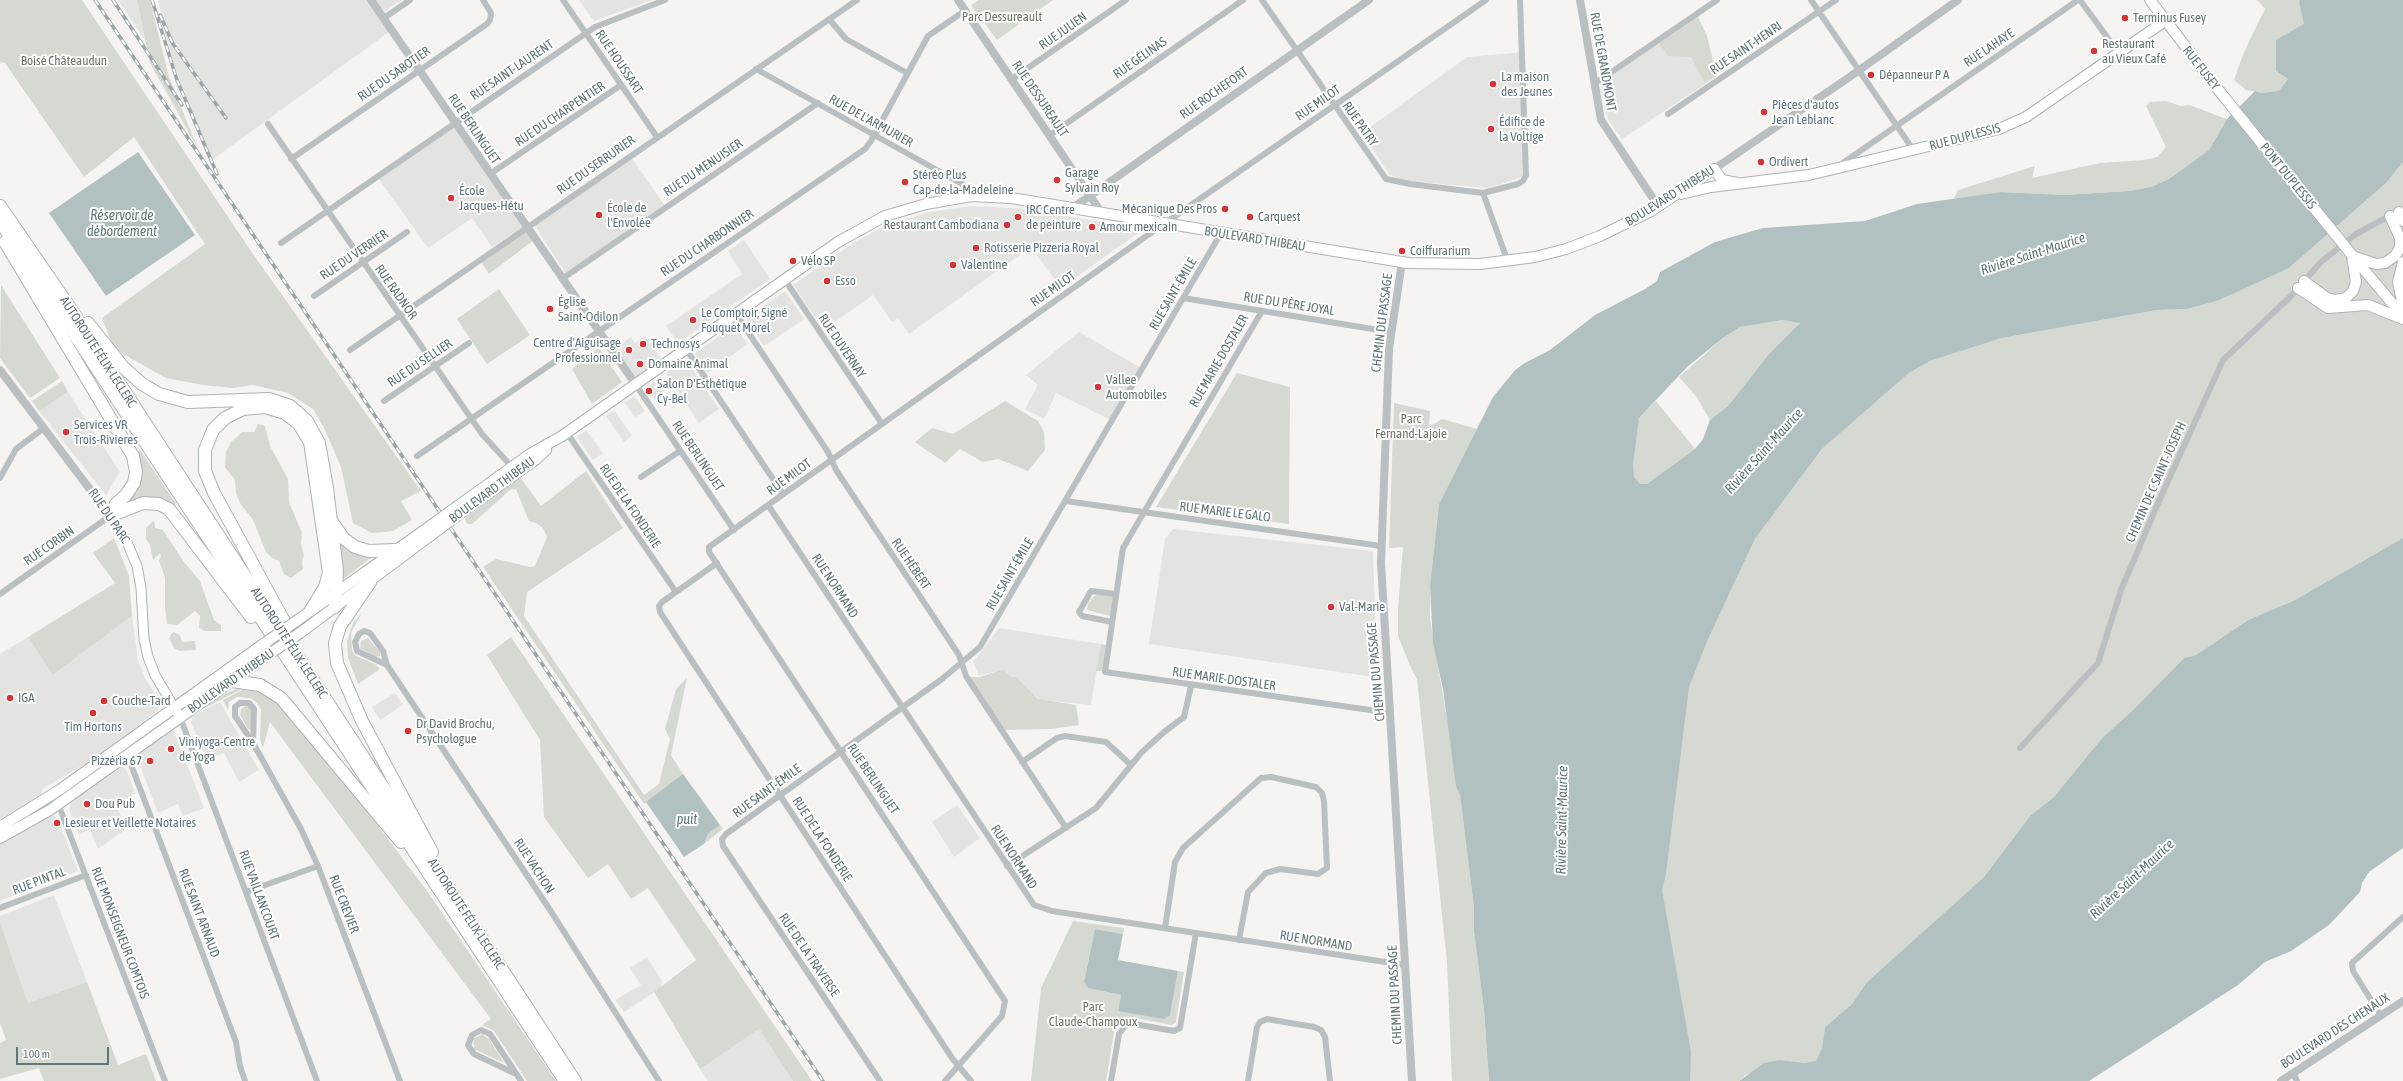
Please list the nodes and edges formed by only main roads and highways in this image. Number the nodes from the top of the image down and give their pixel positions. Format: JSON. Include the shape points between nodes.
{"nodes":[{"id":1,"x":2150,"y":0,"type":"edge"},
{"id":2,"x":2165,"y":21,"type":"junction"},
{"id":3,"x":2224,"y":97,"type":"joint"},
{"id":4,"x":1714,"y":169,"type":"joint"},
{"id":5,"x":1737,"y":183,"type":"junction"},
{"id":6,"x":1674,"y":196,"type":"junction"},
{"id":7,"x":0,"y":206,"type":"edge"},
{"id":8,"x":2399,"y":214,"type":"edge"},
{"id":9,"x":0,"y":221,"type":"edge"},
{"id":10,"x":0,"y":234,"type":"edge"},
{"id":11,"x":25,"y":240,"type":"junction"},
{"id":12,"x":2352,"y":256,"type":"junction"},
{"id":13,"x":2403,"y":262,"type":"edge"},
{"id":14,"x":2403,"y":306,"type":"edge"},
{"id":15,"x":2403,"y":318,"type":"edge"},
{"id":16,"x":551,"y":444,"type":"junction"},
{"id":17,"x":455,"y":513,"type":"junction"},
{"id":18,"x":110,"y":516,"type":"junction"},
{"id":19,"x":331,"y":519,"type":"junction"},
{"id":20,"x":435,"y":527,"type":"junction"},
{"id":21,"x":395,"y":550,"type":"junction"},
{"id":22,"x":370,"y":582,"type":"junction"},
{"id":23,"x":337,"y":592,"type":"junction"},
{"id":24,"x":335,"y":608,"type":"junction"},
{"id":25,"x":311,"y":610,"type":"junction"},
{"id":26,"x":232,"y":681,"type":"junction"},
{"id":27,"x":305,"y":686,"type":"junction"},
{"id":28,"x":328,"y":704,"type":"junction"},
{"id":29,"x":175,"y":707,"type":"junction"},
{"id":30,"x":180,"y":717,"type":"junction"},
{"id":31,"x":56,"y":799,"type":"junction"},
{"id":32,"x":0,"y":827,"type":"edge"},
{"id":33,"x":0,"y":838,"type":"edge"},
{"id":34,"x":432,"y":878,"type":"junction"},
{"id":35,"x":455,"y":898,"type":"junction"},
{"id":36,"x":565,"y":1081,"type":"edge"},
{"id":37,"x":575,"y":1081,"type":"edge"}],
"edges":[{"from":1,"to":2,"type":"main road","name":"RUE FUSEY"},
{"from":2,"to":3,"type":"main road","name":"RUE FUSEY"},
{"from":2,"to":5,"type":"main road","name":"RUE DUPLESSIS","via":[[2012,124],[1990,132],[1834,170],[1787,179]]},
{"from":3,"to":12,"type":"main road","name":"PONT DUPLESSIS","bridge":true},
{"from":4,"to":5,"type":"main road","name":"RUE DUPLESSIS","via":[[1722,180]]},
{"from":4,"to":6,"type":"main road","name":"BOULEVARD THIBEAU"},
{"from":5,"to":6,"type":"main road","name":"RUE DUPLESSIS"},
{"from":6,"to":16,"type":"main road","name":"BOULEVARD THIBEAU","via":[[1618,228],[1572,246],[1508,262],[1448,265],[1402,262],[1011,198],[971,196],[926,204],[878,220],[838,242]]},
{"from":7,"to":11,"type":"highway","name":"AUTOROUTE FÉLIX-LECLERC"},
{"from":8,"to":12,"type":"main road","via":[[2400,248],[2395,256],[2386,263],[2376,264]]},
{"from":9,"to":27,"type":"highway","name":"AUTOROUTE FÉLIX-LECLERC"},
{"from":10,"to":18,"type":"highway","via":[[133,456],[136,472],[134,483],[116,504]]},
{"from":11,"to":19,"type":"highway","via":[[116,359],[134,378],[152,390],[185,402],[266,398],[285,404],[300,414],[312,428],[319,442]]},
{"from":11,"to":28,"type":"highway","name":"AUTOROUTE FÉLIX-LECLERC"},
{"from":12,"to":15,"type":"main road","name":"PONT DUPLESSIS"},
{"from":12,"to":15,"type":"main road","via":[[2356,282],[2353,291],[2346,298],[2328,299],[2301,284],[2328,308],[2368,305]]},
{"from":13,"to":14,"type":"main road","via":[[2398,282]]},
{"from":16,"to":17,"type":"main road","name":"BOULEVARD THIBEAU","via":[[535,460]]},
{"from":16,"to":17,"type":"main road","name":"BOULEVARD THIBEAU","via":[[530,454]]},
{"from":17,"to":20,"type":"main road","name":"BOULEVARD THIBEAU","bridge":true},
{"from":18,"to":27,"type":"highway","via":[[145,503],[159,504],[172,512]]},
{"from":18,"to":29,"type":"main road","name":"RUE DU PARC","via":[[127,542],[137,566],[148,657],[155,675]]},
{"from":19,"to":21,"type":"highway","via":[[342,536],[355,547],[372,551]]},
{"from":19,"to":23,"type":"highway"},
{"from":20,"to":21,"type":"main road","name":"BOULEVARD THIBEAU"},
{"from":20,"to":22,"type":"main road","name":"BOULEVARD THIBEAU"},
{"from":21,"to":23,"type":"main road","name":"BOULEVARD THIBEAU"},
{"from":22,"to":24,"type":"main road","name":"BOULEVARD THIBEAU"},
{"from":22,"to":35,"type":"highway","via":[[343,618],[338,629],[335,647],[338,667],[362,721],[416,818]]},
{"from":23,"to":24,"type":"highway"},
{"from":23,"to":25,"type":"main road","name":"BOULEVARD THIBEAU"},
{"from":24,"to":26,"type":"main road","name":"BOULEVARD THIBEAU","bridge":true},
{"from":25,"to":28,"type":"highway","via":[[325,587],[329,573],[310,442],[299,424],[281,411],[260,406],[243,409],[225,418],[211,434],[204,454],[206,475]]},
{"from":25,"to":29,"type":"main road","name":"BOULEVARD THIBEAU","bridge":true},
{"from":26,"to":30,"type":"main road","name":"BOULEVARD THIBEAU"},
{"from":26,"to":34,"type":"highway","via":[[260,685],[281,698]]},
{"from":27,"to":34,"type":"highway","name":"AUTOROUTE FÉLIX-LECLERC"},
{"from":28,"to":35,"type":"highway","name":"AUTOROUTE FÉLIX-LECLERC"},
{"from":29,"to":30,"type":"main road","name":"RUE DU PARC"},
{"from":29,"to":31,"type":"main road","name":"BOULEVARD THIBEAU"},
{"from":30,"to":31,"type":"main road","name":"BOULEVARD THIBEAU"},
{"from":31,"to":32,"type":"main road","name":"BOULEVARD THIBEAU"},
{"from":31,"to":33,"type":"main road","name":"BOULEVARD THIBEAU"},
{"from":34,"to":36,"type":"highway","name":"AUTOROUTE FÉLIX-LECLERC"},
{"from":35,"to":37,"type":"highway","name":"AUTOROUTE FÉLIX-LECLERC"}]}
